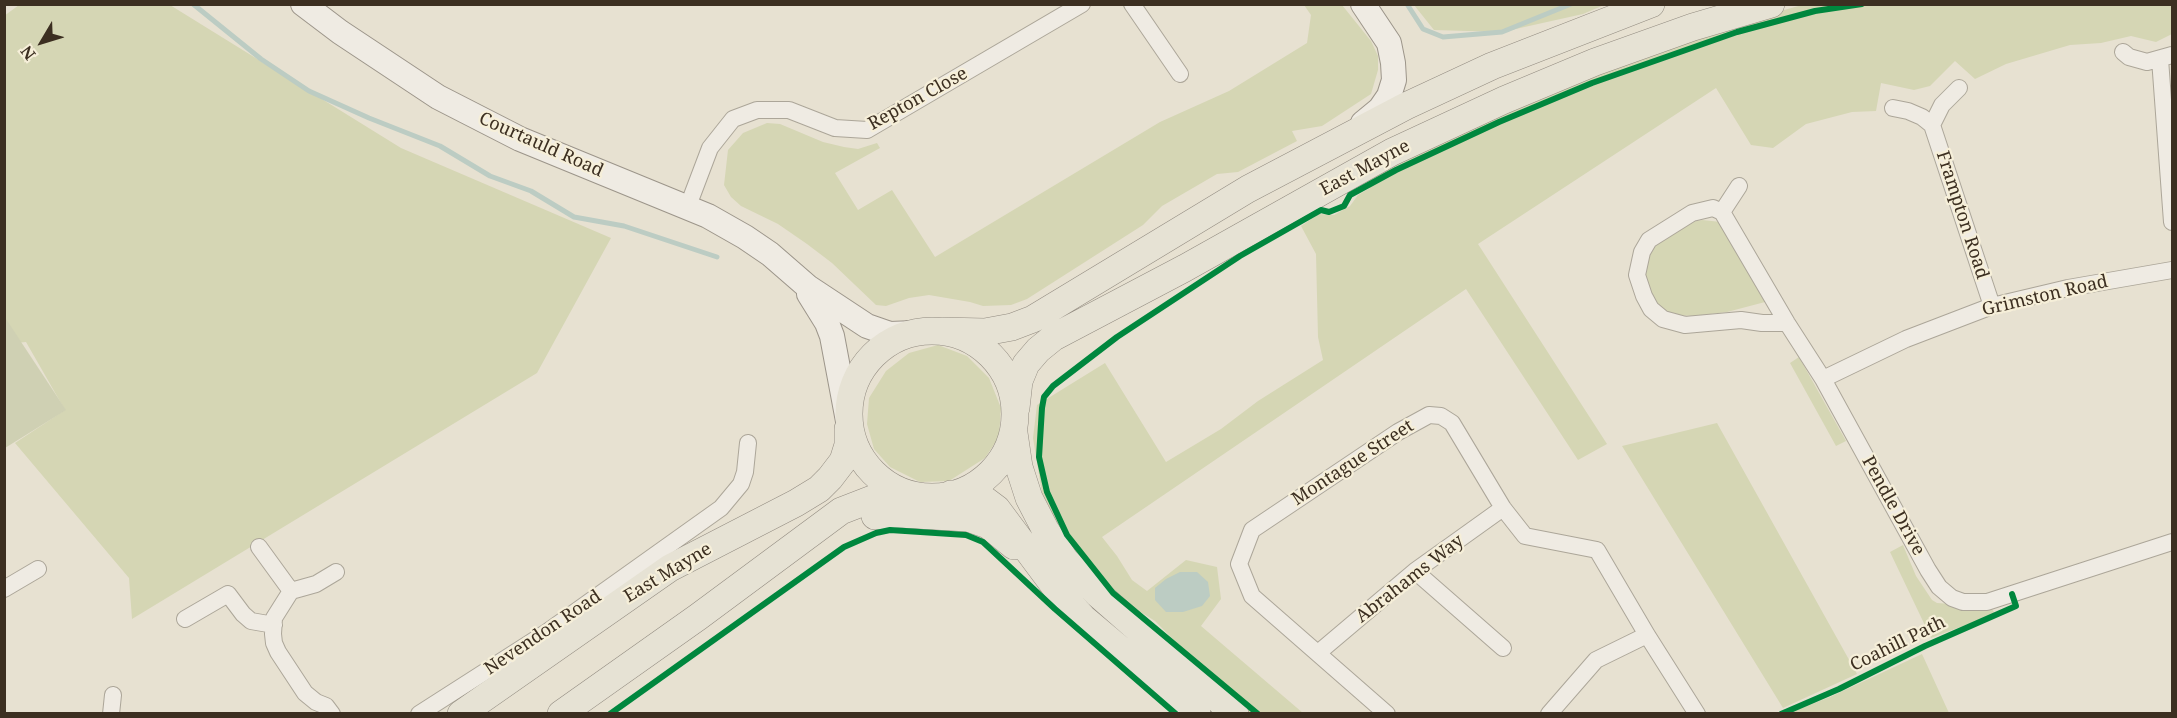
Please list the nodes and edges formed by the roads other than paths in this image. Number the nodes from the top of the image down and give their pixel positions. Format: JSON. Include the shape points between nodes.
{"nodes":[{"id":1,"x":303,"y":4,"type":"edge"},
{"id":2,"x":1082,"y":4,"type":"edge"},
{"id":3,"x":1132,"y":4,"type":"edge"},
{"id":4,"x":1363,"y":4,"type":"edge"},
{"id":5,"x":1651,"y":4,"type":"edge"},
{"id":6,"x":1771,"y":4,"type":"edge"},
{"id":7,"x":2123,"y":52,"type":"dead end"},
{"id":8,"x":2166,"y":57,"type":"edge"},
{"id":9,"x":1180,"y":74,"type":"dead end"},
{"id":10,"x":1959,"y":88,"type":"dead end"},
{"id":11,"x":1893,"y":108,"type":"dead end"},
{"id":12,"x":1932,"y":125,"type":"junction"},
{"id":13,"x":1326,"y":147,"type":"junction"},
{"id":14,"x":1739,"y":186,"type":"dead end"},
{"id":15,"x":688,"y":206,"type":"junction"},
{"id":16,"x":1722,"y":212,"type":"junction"},
{"id":17,"x":2172,"y":222,"type":"edge"},
{"id":18,"x":787,"y":270,"type":"junction"},
{"id":19,"x":2172,"y":270,"type":"edge"},
{"id":20,"x":1992,"y":306,"type":"junction"},
{"id":21,"x":1787,"y":323,"type":"junction"},
{"id":22,"x":942,"y":331,"type":"junction"},
{"id":23,"x":914,"y":333,"type":"junction"},
{"id":24,"x":1823,"y":379,"type":"junction"},
{"id":25,"x":1015,"y":421,"type":"junction"},
{"id":26,"x":848,"y":422,"type":"junction"},
{"id":27,"x":748,"y":443,"type":"dead end"},
{"id":28,"x":951,"y":495,"type":"junction"},
{"id":29,"x":922,"y":496,"type":"junction"},
{"id":30,"x":1503,"y":508,"type":"junction"},
{"id":31,"x":2172,"y":542,"type":"edge"},
{"id":32,"x":259,"y":547,"type":"dead end"},
{"id":33,"x":788,"y":550,"type":"junction"},
{"id":34,"x":38,"y":569,"type":"dead end"},
{"id":35,"x":1414,"y":571,"type":"junction"},
{"id":36,"x":336,"y":572,"type":"dead end"},
{"id":37,"x":4,"y":589,"type":"edge"},
{"id":38,"x":291,"y":591,"type":"junction"},
{"id":39,"x":1058,"y":591,"type":"junction"},
{"id":40,"x":185,"y":619,"type":"dead end"},
{"id":41,"x":274,"y":625,"type":"junction"},
{"id":42,"x":1647,"y":634,"type":"junction"},
{"id":43,"x":1503,"y":648,"type":"dead end"},
{"id":44,"x":1318,"y":652,"type":"junction"},
{"id":45,"x":112,"y":695,"type":"dead end"},
{"id":46,"x":111,"y":714,"type":"edge"},
{"id":47,"x":332,"y":714,"type":"edge"},
{"id":48,"x":419,"y":714,"type":"edge"},
{"id":49,"x":461,"y":714,"type":"edge"},
{"id":50,"x":561,"y":714,"type":"edge"},
{"id":51,"x":1197,"y":714,"type":"edge"},
{"id":52,"x":1235,"y":714,"type":"edge"},
{"id":53,"x":1387,"y":714,"type":"edge"},
{"id":54,"x":1549,"y":714,"type":"edge"},
{"id":55,"x":1697,"y":714,"type":"edge"}],
"edges":[{"from":1,"to":15,"type":"street","name":"Courtauld Road","via":[[438,97],[520,139]]},
{"from":2,"to":15,"type":"street","name":"Repton Close","via":[[867,130],[835,128],[789,110],[757,111],[733,119],[710,148]]},
{"from":3,"to":9,"type":"street"},
{"from":4,"to":13,"type":"street","via":[[1389,43],[1394,80],[1380,109]]},
{"from":5,"to":13,"type":"main road","name":"East Mayne","via":[[1492,66]]},
{"from":6,"to":25,"type":"main road","name":"East Mayne","via":[[1595,62],[1392,152],[1054,338],[1026,364],[1019,381]]},
{"from":7,"to":8,"type":"street","via":[[2146,62]]},
{"from":8,"to":17,"type":"street"},
{"from":10,"to":12,"type":"street","via":[[1942,105]]},
{"from":11,"to":12,"type":"street","via":[[1922,117]]},
{"from":12,"to":20,"type":"street","name":"Frampton Road"},
{"from":13,"to":22,"type":"main road","name":"East Mayne","via":[[1193,221],[1033,319],[985,332]]},
{"from":14,"to":16,"type":"street"},
{"from":15,"to":18,"type":"street","name":"Courtauld Road","via":[[745,237]]},
{"from":16,"to":21,"type":"street","name":"Pendle Drive"},
{"from":16,"to":21,"type":"street","via":[[1713,208],[1692,213],[1649,240],[1637,274],[1651,309],[1663,319],[1685,325],[1741,320]]},
{"from":18,"to":23,"type":"street","name":"Courtauld Road","via":[[867,326],[890,334]]},
{"from":18,"to":26,"type":"street","name":"Courtauld Road","via":[[827,323]]},
{"from":19,"to":20,"type":"street","name":"Grimston Road"},
{"from":20,"to":24,"type":"street","name":"Grimston Road","via":[[1906,339]]},
{"from":21,"to":24,"type":"street","name":"Pendle Drive"},
{"from":22,"to":23,"type":"main road"},
{"from":22,"to":25,"type":"main road","via":[[973,342],[999,364],[1013,391]]},
{"from":23,"to":26,"type":"main road","via":[[882,351],[861,376],[848,406]]},
{"from":24,"to":31,"type":"street","name":"Pendle Drive","via":[[1928,570],[1952,598],[1987,602]]},
{"from":25,"to":28,"type":"main road","via":[[1002,460],[982,481]]},
{"from":25,"to":52,"type":"main road","via":[[1019,467],[1029,498],[1065,560],[1098,594]]},
{"from":26,"to":29,"type":"main road","via":[[853,446],[883,481],[900,491]]},
{"from":26,"to":49,"type":"main road","name":"East Mayne","via":[[843,461],[819,489],[670,568]]},
{"from":27,"to":48,"type":"street","name":"Nevendon Road","via":[[741,484],[715,513],[548,632]]},
{"from":28,"to":29,"type":"main road"},
{"from":28,"to":39,"type":"main road","via":[[981,497],[998,509]]},
{"from":29,"to":33,"type":"main road","via":[[883,497],[851,506]]},
{"from":30,"to":35,"type":"street","name":"Abrahams Way"},
{"from":30,"to":42,"type":"street","name":"Montague Street","via":[[1525,536],[1597,550]]},
{"from":30,"to":44,"type":"street","name":"Montague Street","via":[[1452,423],[1429,415],[1252,530],[1239,564],[1252,596]]},
{"from":32,"to":38,"type":"street"},
{"from":33,"to":39,"type":"main road","via":[[873,516],[968,518],[996,531]]},
{"from":33,"to":50,"type":"main road"},
{"from":34,"to":37,"type":"street"},
{"from":35,"to":43,"type":"street"},
{"from":35,"to":44,"type":"street","name":"Abrahams Way"},
{"from":36,"to":38,"type":"street","via":[[316,584]]},
{"from":38,"to":41,"type":"street","via":[[274,618]]},
{"from":39,"to":51,"type":"main road","via":[[1097,631]]},
{"from":40,"to":41,"type":"street","via":[[228,594],[251,621]]},
{"from":41,"to":47,"type":"street","via":[[274,643],[288,669],[305,693]]},
{"from":42,"to":54,"type":"street","via":[[1596,660]]},
{"from":42,"to":55,"type":"street","name":"Montague Street"},
{"from":44,"to":53,"type":"street","name":"Montague Street"},
{"from":45,"to":46,"type":"street"}]}
